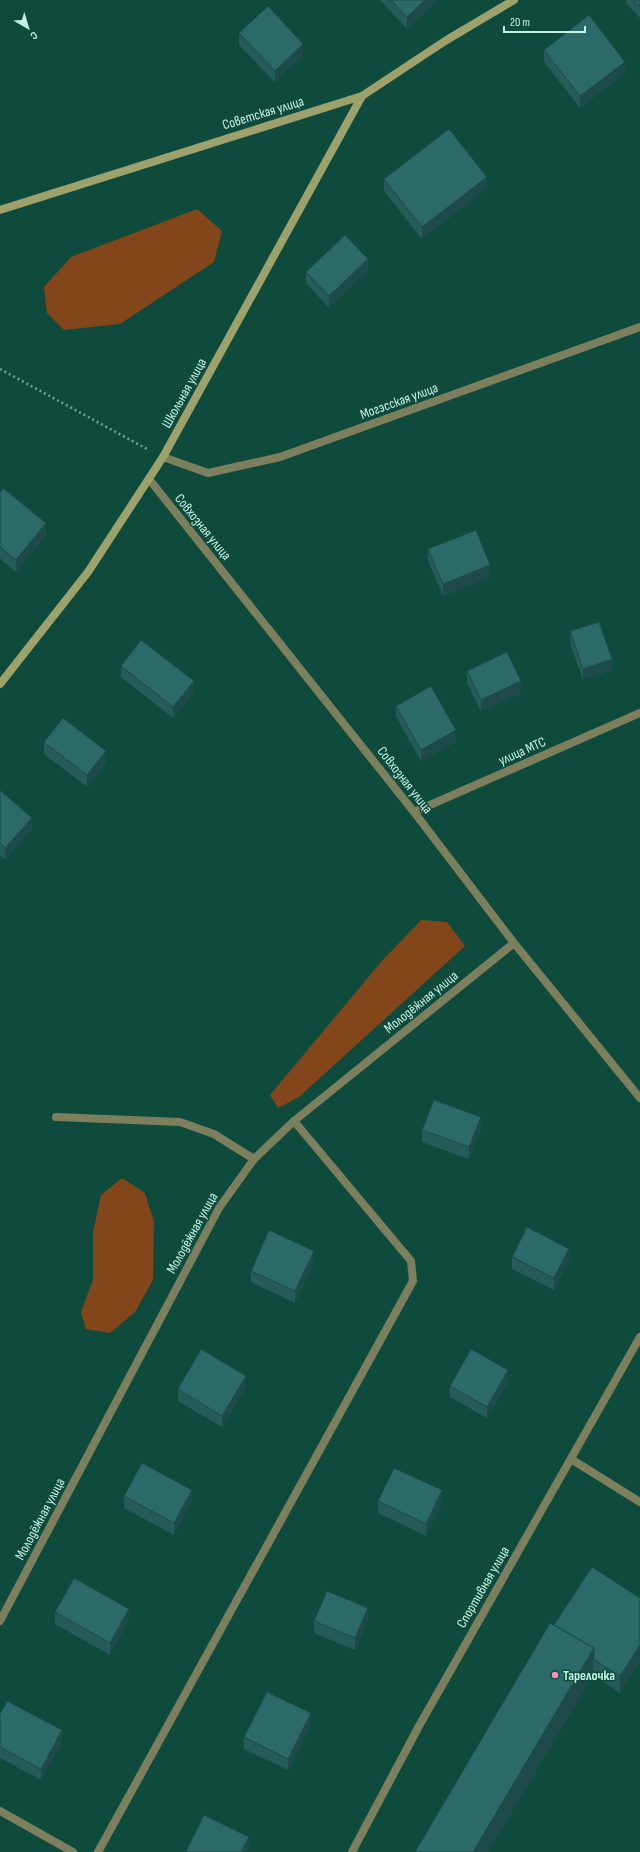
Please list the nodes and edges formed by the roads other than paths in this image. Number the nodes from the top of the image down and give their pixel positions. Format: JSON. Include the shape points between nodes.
{"nodes":[{"id":1,"x":514,"y":0,"type":"edge"},
{"id":2,"x":362,"y":96,"type":"junction"},
{"id":3,"x":0,"y":210,"type":"edge"},
{"id":4,"x":640,"y":327,"type":"edge"},
{"id":5,"x":163,"y":457,"type":"junction"},
{"id":6,"x":149,"y":479,"type":"junction"},
{"id":7,"x":0,"y":684,"type":"edge"},
{"id":8,"x":640,"y":713,"type":"edge"},
{"id":9,"x":414,"y":812,"type":"junction"},
{"id":10,"x":514,"y":943,"type":"junction"},
{"id":11,"x":640,"y":1098,"type":"edge"},
{"id":12,"x":56,"y":1117,"type":"dead end"},
{"id":13,"x":294,"y":1121,"type":"junction"},
{"id":14,"x":254,"y":1159,"type":"junction"},
{"id":15,"x":640,"y":1337,"type":"edge"},
{"id":16,"x":570,"y":1459,"type":"junction"},
{"id":17,"x":640,"y":1502,"type":"edge"},
{"id":18,"x":0,"y":1621,"type":"edge"},
{"id":19,"x":0,"y":1812,"type":"edge"},
{"id":20,"x":73,"y":1852,"type":"edge"},
{"id":21,"x":98,"y":1852,"type":"edge"},
{"id":22,"x":352,"y":1852,"type":"edge"}],
"edges":[{"from":1,"to":2,"type":"street","name":"Советская улица","via":[[445,41]]},
{"from":2,"to":3,"type":"street","name":"Советская улица"},
{"from":2,"to":5,"type":"street","name":"Школьная улица"},
{"from":4,"to":5,"type":"street","name":"Могэсская улица","via":[[280,457],[208,473]]},
{"from":5,"to":6,"type":"street","name":"Школьная улица"},
{"from":6,"to":7,"type":"street","name":"Школьная улица","via":[[88,572]]},
{"from":6,"to":9,"type":"street","name":"Совхозная улица"},
{"from":8,"to":9,"type":"street","name":"улица МТС"},
{"from":9,"to":10,"type":"street","name":"Совхозная улица"},
{"from":10,"to":11,"type":"street","name":"Совхозная улица"},
{"from":10,"to":13,"type":"street","name":"Молодёжная улица"},
{"from":12,"to":14,"type":"street","via":[[180,1122],[214,1134]]},
{"from":13,"to":14,"type":"street","name":"Молодёжная улица"},
{"from":13,"to":21,"type":"street","via":[[411,1261],[413,1281]]},
{"from":14,"to":18,"type":"street","name":"Молодёжная улица","via":[[219,1208]]},
{"from":15,"to":16,"type":"street","name":"Спортивная улица"},
{"from":16,"to":17,"type":"street"},
{"from":16,"to":22,"type":"street","name":"Спортивная улица","via":[[419,1726]]},
{"from":19,"to":20,"type":"street"}]}
